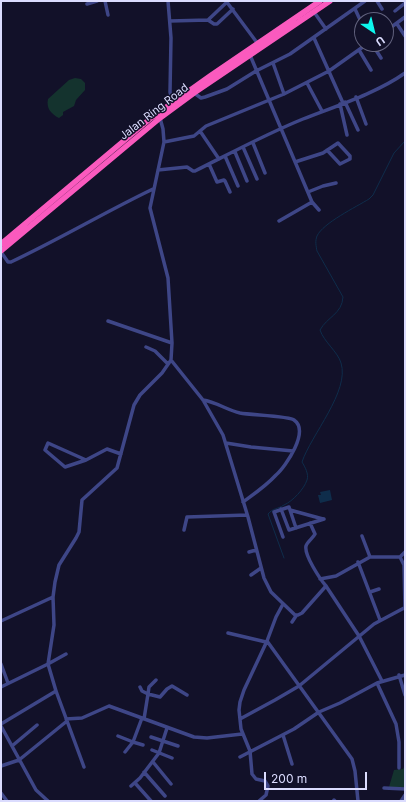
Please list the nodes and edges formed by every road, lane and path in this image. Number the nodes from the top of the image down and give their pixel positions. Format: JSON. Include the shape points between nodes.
{"nodes":[{"id":1,"x":97,"y":1,"type":"edge"},
{"id":2,"x":105,"y":1,"type":"edge"},
{"id":3,"x":168,"y":1,"type":"edge"},
{"id":4,"x":232,"y":1,"type":"edge"},
{"id":5,"x":320,"y":1,"type":"edge"},
{"id":6,"x":330,"y":1,"type":"edge"},
{"id":7,"x":365,"y":1,"type":"edge"},
{"id":8,"x":377,"y":1,"type":"edge"},
{"id":9,"x":228,"y":3,"type":"edge"},
{"id":10,"x":405,"y":3,"type":"edge"},
{"id":11,"x":87,"y":4,"type":"dead end"},
{"id":12,"x":233,"y":9,"type":"junction"},
{"id":13,"x":355,"y":9,"type":"junction"},
{"id":14,"x":382,"y":9,"type":"dead end"},
{"id":15,"x":395,"y":11,"type":"dead end"},
{"id":16,"x":314,"y":12,"type":"junction"},
{"id":17,"x":356,"y":12,"type":"edge"},
{"id":18,"x":108,"y":15,"type":"dead end"},
{"id":19,"x":405,"y":17,"type":"edge"},
{"id":20,"x":208,"y":20,"type":"junction"},
{"id":21,"x":170,"y":21,"type":"junction"},
{"id":22,"x":397,"y":24,"type":"junction"},
{"id":23,"x":394,"y":26,"type":"edge"},
{"id":24,"x":326,"y":29,"type":"junction"},
{"id":25,"x":405,"y":36,"type":"edge"},
{"id":26,"x":314,"y":38,"type":"junction"},
{"id":27,"x":258,"y":44,"type":"junction"},
{"id":28,"x":357,"y":52,"type":"edge"},
{"id":29,"x":361,"y":52,"type":"edge"},
{"id":30,"x":377,"y":52,"type":"edge"},
{"id":31,"x":250,"y":57,"type":"junction"},
{"id":32,"x":381,"y":58,"type":"dead end"},
{"id":33,"x":273,"y":63,"type":"junction"},
{"id":34,"x":256,"y":69,"type":"junction"},
{"id":35,"x":371,"y":70,"type":"dead end"},
{"id":36,"x":329,"y":71,"type":"junction"},
{"id":37,"x":405,"y":72,"type":"edge"},
{"id":38,"x":307,"y":83,"type":"junction"},
{"id":39,"x":194,"y":93,"type":"junction"},
{"id":40,"x":284,"y":94,"type":"junction"},
{"id":41,"x":356,"y":97,"type":"junction"},
{"id":42,"x":269,"y":101,"type":"junction"},
{"id":43,"x":172,"y":103,"type":"junction"},
{"id":44,"x":343,"y":103,"type":"junction"},
{"id":45,"x":322,"y":111,"type":"junction"},
{"id":46,"x":160,"y":118,"type":"junction"},
{"id":47,"x":366,"y":124,"type":"dead end"},
{"id":48,"x":281,"y":130,"type":"junction"},
{"id":49,"x":358,"y":130,"type":"dead end"},
{"id":50,"x":200,"y":131,"type":"junction"},
{"id":51,"x":348,"y":135,"type":"dead end"},
{"id":52,"x":164,"y":142,"type":"junction"},
{"id":53,"x":253,"y":143,"type":"junction"},
{"id":54,"x":243,"y":147,"type":"junction"},
{"id":55,"x":328,"y":150,"type":"junction"},
{"id":56,"x":235,"y":152,"type":"junction"},
{"id":57,"x":225,"y":156,"type":"junction"},
{"id":58,"x":219,"y":159,"type":"junction"},
{"id":59,"x":295,"y":162,"type":"junction"},
{"id":60,"x":209,"y":164,"type":"junction"},
{"id":61,"x":158,"y":170,"type":"junction"},
{"id":62,"x":265,"y":173,"type":"dead end"},
{"id":63,"x":257,"y":179,"type":"dead end"},
{"id":64,"x":247,"y":181,"type":"dead end"},
{"id":65,"x":336,"y":183,"type":"dead end"},
{"id":66,"x":238,"y":186,"type":"dead end"},
{"id":67,"x":154,"y":189,"type":"junction"},
{"id":68,"x":230,"y":192,"type":"dead end"},
{"id":69,"x":308,"y":192,"type":"junction"},
{"id":70,"x":312,"y":202,"type":"junction"},
{"id":71,"x":319,"y":210,"type":"dead end"},
{"id":72,"x":279,"y":221,"type":"dead end"},
{"id":73,"x":1,"y":244,"type":"edge"},
{"id":74,"x":1,"y":252,"type":"edge"},
{"id":75,"x":108,"y":321,"type":"dead end"},
{"id":76,"x":172,"y":343,"type":"junction"},
{"id":77,"x":146,"y":347,"type":"dead end"},
{"id":78,"x":170,"y":362,"type":"junction"},
{"id":79,"x":203,"y":400,"type":"junction"},
{"id":80,"x":226,"y":443,"type":"junction"},
{"id":81,"x":293,"y":451,"type":"junction"},
{"id":82,"x":121,"y":454,"type":"junction"},
{"id":83,"x":86,"y":460,"type":"junction"},
{"id":84,"x":243,"y":502,"type":"junction"},
{"id":85,"x":282,"y":509,"type":"junction"},
{"id":86,"x":290,"y":510,"type":"junction"},
{"id":87,"x":247,"y":516,"type":"junction"},
{"id":88,"x":310,"y":523,"type":"junction"},
{"id":89,"x":296,"y":528,"type":"junction"},
{"id":90,"x":184,"y":530,"type":"dead end"},
{"id":91,"x":362,"y":536,"type":"dead end"},
{"id":92,"x":283,"y":538,"type":"dead end"},
{"id":93,"x":256,"y":550,"type":"junction"},
{"id":94,"x":249,"y":552,"type":"dead end"},
{"id":95,"x":405,"y":552,"type":"edge"},
{"id":96,"x":370,"y":557,"type":"junction"},
{"id":97,"x":400,"y":557,"type":"junction"},
{"id":98,"x":358,"y":562,"type":"junction"},
{"id":99,"x":404,"y":562,"type":"edge"},
{"id":100,"x":261,"y":568,"type":"junction"},
{"id":101,"x":404,"y":569,"type":"edge"},
{"id":102,"x":251,"y":575,"type":"dead end"},
{"id":103,"x":320,"y":579,"type":"junction"},
{"id":104,"x":326,"y":586,"type":"junction"},
{"id":105,"x":379,"y":589,"type":"dead end"},
{"id":106,"x":370,"y":592,"type":"junction"},
{"id":107,"x":54,"y":598,"type":"junction"},
{"id":108,"x":283,"y":604,"type":"junction"},
{"id":109,"x":405,"y":609,"type":"edge"},
{"id":110,"x":296,"y":616,"type":"junction"},
{"id":111,"x":1,"y":620,"type":"edge"},
{"id":112,"x":380,"y":620,"type":"junction"},
{"id":113,"x":292,"y":622,"type":"dead end"},
{"id":114,"x":228,"y":633,"type":"dead end"},
{"id":115,"x":359,"y":636,"type":"junction"},
{"id":116,"x":267,"y":642,"type":"junction"},
{"id":117,"x":66,"y":654,"type":"dead end"},
{"id":118,"x":1,"y":664,"type":"edge"},
{"id":119,"x":48,"y":664,"type":"junction"},
{"id":120,"x":399,"y":675,"type":"junction"},
{"id":121,"x":405,"y":675,"type":"edge"},
{"id":122,"x":156,"y":680,"type":"dead end"},
{"id":123,"x":382,"y":681,"type":"junction"},
{"id":124,"x":8,"y":683,"type":"junction"},
{"id":125,"x":377,"y":683,"type":"junction"},
{"id":126,"x":299,"y":686,"type":"junction"},
{"id":127,"x":1,"y":687,"type":"edge"},
{"id":128,"x":140,"y":687,"type":"dead end"},
{"id":129,"x":56,"y":691,"type":"junction"},
{"id":130,"x":148,"y":694,"type":"junction"},
{"id":131,"x":187,"y":695,"type":"dead end"},
{"id":132,"x":405,"y":695,"type":"edge"},
{"id":133,"x":319,"y":712,"type":"junction"},
{"id":134,"x":143,"y":719,"type":"junction"},
{"id":135,"x":240,"y":719,"type":"junction"},
{"id":136,"x":66,"y":720,"type":"junction"},
{"id":137,"x":1,"y":725,"type":"edge"},
{"id":138,"x":37,"y":725,"type":"dead end"},
{"id":139,"x":167,"y":728,"type":"junction"},
{"id":140,"x":242,"y":734,"type":"junction"},
{"id":141,"x":283,"y":735,"type":"junction"},
{"id":142,"x":118,"y":736,"type":"dead end"},
{"id":143,"x":151,"y":737,"type":"dead end"},
{"id":144,"x":163,"y":741,"type":"junction"},
{"id":145,"x":133,"y":742,"type":"junction"},
{"id":146,"x":143,"y":745,"type":"dead end"},
{"id":147,"x":12,"y":746,"type":"junction"},
{"id":148,"x":178,"y":746,"type":"dead end"},
{"id":149,"x":152,"y":750,"type":"dead end"},
{"id":150,"x":125,"y":752,"type":"dead end"},
{"id":151,"x":250,"y":752,"type":"junction"},
{"id":152,"x":159,"y":753,"type":"junction"},
{"id":153,"x":240,"y":757,"type":"dead end"},
{"id":154,"x":172,"y":758,"type":"dead end"},
{"id":155,"x":19,"y":760,"type":"junction"},
{"id":156,"x":153,"y":762,"type":"junction"},
{"id":157,"x":292,"y":764,"type":"dead end"},
{"id":158,"x":1,"y":766,"type":"edge"},
{"id":159,"x":84,"y":767,"type":"dead end"},
{"id":160,"x":399,"y":768,"type":"dead end"},
{"id":161,"x":144,"y":772,"type":"junction"},
{"id":162,"x":135,"y":783,"type":"junction"},
{"id":163,"x":171,"y":784,"type":"dead end"},
{"id":164,"x":131,"y":786,"type":"dead end"},
{"id":165,"x":384,"y":788,"type":"dead end"},
{"id":166,"x":405,"y":789,"type":"edge"},
{"id":167,"x":1,"y":793,"type":"edge"},
{"id":168,"x":405,"y":795,"type":"edge"},
{"id":169,"x":165,"y":796,"type":"dead end"},
{"id":170,"x":7,"y":801,"type":"edge"},
{"id":171,"x":48,"y":801,"type":"edge"},
{"id":172,"x":151,"y":801,"type":"edge"},
{"id":173,"x":258,"y":801,"type":"edge"},
{"id":174,"x":358,"y":801,"type":"edge"},
{"id":175,"x":401,"y":801,"type":"edge"}],
"edges":[{"from":1,"to":11,"type":"street"},
{"from":2,"to":18,"type":"street"},
{"from":3,"to":21,"type":"street"},
{"from":4,"to":9,"type":"street"},
{"from":5,"to":27,"type":"highway","name":"Jalan Ring Road"},
{"from":6,"to":16,"type":"highway","name":"Jalan Ring Road"},
{"from":7,"to":13,"type":"street"},
{"from":8,"to":14,"type":"street"},
{"from":9,"to":12,"type":"street"},
{"from":9,"to":20,"type":"street"},
{"from":10,"to":15,"type":"street"},
{"from":12,"to":20,"type":"street","via":[[217,24]]},
{"from":12,"to":27,"type":"street"},
{"from":13,"to":17,"type":"street"},
{"from":13,"to":24,"type":"street"},
{"from":16,"to":24,"type":"street"},
{"from":16,"to":31,"type":"highway","name":"Jalan Ring Road"},
{"from":19,"to":22,"type":"street"},
{"from":20,"to":21,"type":"street"},
{"from":21,"to":43,"type":"street"},
{"from":22,"to":23,"type":"street"},
{"from":22,"to":25,"type":"street"},
{"from":24,"to":26,"type":"street"},
{"from":26,"to":33,"type":"street"},
{"from":26,"to":36,"type":"street"},
{"from":27,"to":43,"type":"highway","name":"Jalan Ring Road"},
{"from":28,"to":36,"type":"street"},
{"from":29,"to":35,"type":"street"},
{"from":30,"to":32,"type":"street"},
{"from":31,"to":34,"type":"street"},
{"from":31,"to":39,"type":"highway","name":"Jalan Ring Road"},
{"from":33,"to":34,"type":"street"},
{"from":33,"to":40,"type":"street"},
{"from":34,"to":39,"type":"street","via":[[227,88],[209,96],[201,98]]},
{"from":34,"to":42,"type":"street"},
{"from":36,"to":38,"type":"street"},
{"from":36,"to":44,"type":"street"},
{"from":37,"to":41,"type":"street","via":[[396,79]]},
{"from":38,"to":40,"type":"street"},
{"from":38,"to":45,"type":"street"},
{"from":39,"to":46,"type":"highway","name":"Jalan Ring Road"},
{"from":40,"to":42,"type":"street"},
{"from":41,"to":44,"type":"street"},
{"from":41,"to":47,"type":"street"},
{"from":42,"to":48,"type":"street"},
{"from":42,"to":50,"type":"street","via":[[211,124]]},
{"from":43,"to":73,"type":"highway","name":"Jalan Ring Road"},
{"from":44,"to":45,"type":"street"},
{"from":44,"to":49,"type":"street"},
{"from":44,"to":51,"type":"street"},
{"from":45,"to":48,"type":"street"},
{"from":46,"to":52,"type":"street"},
{"from":46,"to":74,"type":"highway","name":"Jalan Ring Road"},
{"from":48,"to":53,"type":"street"},
{"from":48,"to":59,"type":"street"},
{"from":50,"to":52,"type":"street","via":[[194,136]]},
{"from":50,"to":58,"type":"street"},
{"from":52,"to":61,"type":"street"},
{"from":53,"to":54,"type":"street"},
{"from":53,"to":62,"type":"street"},
{"from":54,"to":56,"type":"street"},
{"from":54,"to":63,"type":"street"},
{"from":55,"to":55,"type":"street","via":[[340,164],[350,159],[339,144]]},
{"from":55,"to":59,"type":"street"},
{"from":56,"to":57,"type":"street"},
{"from":56,"to":64,"type":"street"},
{"from":57,"to":58,"type":"street"},
{"from":57,"to":66,"type":"street"},
{"from":58,"to":60,"type":"street"},
{"from":59,"to":69,"type":"street"},
{"from":60,"to":61,"type":"street","via":[[193,171],[187,167]]},
{"from":60,"to":68,"type":"street","via":[[217,182],[224,180]]},
{"from":61,"to":67,"type":"street"},
{"from":65,"to":69,"type":"street"},
{"from":67,"to":74,"type":"street","via":[[11,262],[8,262]]},
{"from":67,"to":76,"type":"street","via":[[150,214],[168,278]]},
{"from":69,"to":70,"type":"street"},
{"from":70,"to":71,"type":"street"},
{"from":70,"to":72,"type":"street"},
{"from":75,"to":76,"type":"street"},
{"from":76,"to":78,"type":"street"},
{"from":77,"to":78,"type":"street"},
{"from":78,"to":79,"type":"street"},
{"from":78,"to":82,"type":"street","via":[[136,400]]},
{"from":79,"to":80,"type":"street"},
{"from":79,"to":81,"type":"street","via":[[242,414],[294,419],[300,427],[300,433]]},
{"from":80,"to":81,"type":"street"},
{"from":80,"to":84,"type":"street"},
{"from":81,"to":84,"type":"street","via":[[277,475]]},
{"from":82,"to":83,"type":"street","via":[[107,449]]},
{"from":82,"to":107,"type":"street","via":[[115,471],[82,500],[78,532],[59,565]]},
{"from":83,"to":83,"type":"street","via":[[65,467],[45,450],[48,443]]},
{"from":84,"to":87,"type":"street"},
{"from":85,"to":86,"type":"street","via":[[289,507]]},
{"from":85,"to":89,"type":"street","via":[[289,530]]},
{"from":85,"to":92,"type":"street","via":[[274,512]]},
{"from":86,"to":88,"type":"street","via":[[324,519]]},
{"from":86,"to":89,"type":"street"},
{"from":87,"to":90,"type":"street","via":[[187,516]]},
{"from":87,"to":93,"type":"street"},
{"from":88,"to":89,"type":"street"},
{"from":88,"to":103,"type":"street","via":[[315,534],[306,547]]},
{"from":91,"to":96,"type":"street"},
{"from":93,"to":94,"type":"street"},
{"from":93,"to":100,"type":"street"},
{"from":95,"to":97,"type":"street"},
{"from":96,"to":97,"type":"street"},
{"from":96,"to":98,"type":"street"},
{"from":97,"to":99,"type":"street"},
{"from":98,"to":103,"type":"street","via":[[336,576]]},
{"from":98,"to":106,"type":"street"},
{"from":99,"to":101,"type":"street"},
{"from":100,"to":102,"type":"street"},
{"from":100,"to":108,"type":"street","via":[[269,588]]},
{"from":101,"to":109,"type":"street"},
{"from":103,"to":104,"type":"street"},
{"from":104,"to":110,"type":"street","via":[[302,613]]},
{"from":104,"to":115,"type":"street"},
{"from":105,"to":106,"type":"street"},
{"from":106,"to":112,"type":"street"},
{"from":107,"to":111,"type":"street"},
{"from":107,"to":119,"type":"street","via":[[54,625]]},
{"from":108,"to":110,"type":"street"},
{"from":108,"to":116,"type":"street"},
{"from":109,"to":112,"type":"street"},
{"from":110,"to":113,"type":"street"},
{"from":112,"to":115,"type":"street"},
{"from":114,"to":116,"type":"street"},
{"from":115,"to":123,"type":"street"},
{"from":115,"to":126,"type":"street"},
{"from":116,"to":126,"type":"street"},
{"from":116,"to":135,"type":"street","via":[[242,696]]},
{"from":117,"to":119,"type":"street"},
{"from":118,"to":124,"type":"street"},
{"from":119,"to":124,"type":"street"},
{"from":119,"to":129,"type":"street"},
{"from":120,"to":121,"type":"street"},
{"from":120,"to":123,"type":"street"},
{"from":120,"to":132,"type":"street"},
{"from":122,"to":130,"type":"street","via":[[149,687]]},
{"from":123,"to":125,"type":"street"},
{"from":124,"to":127,"type":"street"},
{"from":125,"to":133,"type":"street"},
{"from":125,"to":160,"type":"street","via":[[396,724]]},
{"from":126,"to":133,"type":"street"},
{"from":126,"to":135,"type":"street"},
{"from":128,"to":130,"type":"street"},
{"from":129,"to":136,"type":"street"},
{"from":129,"to":137,"type":"street"},
{"from":130,"to":131,"type":"street","via":[[160,697],[172,686]]},
{"from":130,"to":134,"type":"street"},
{"from":133,"to":141,"type":"street"},
{"from":133,"to":174,"type":"street","via":[[352,759],[356,771]]},
{"from":134,"to":136,"type":"street","via":[[109,706],[82,718]]},
{"from":134,"to":139,"type":"street"},
{"from":134,"to":145,"type":"street"},
{"from":135,"to":140,"type":"street"},
{"from":136,"to":155,"type":"street"},
{"from":136,"to":159,"type":"street"},
{"from":137,"to":147,"type":"street"},
{"from":138,"to":147,"type":"street"},
{"from":139,"to":140,"type":"street","via":[[201,738]]},
{"from":139,"to":144,"type":"street"},
{"from":140,"to":151,"type":"street"},
{"from":141,"to":151,"type":"street"},
{"from":141,"to":157,"type":"street"},
{"from":142,"to":145,"type":"street"},
{"from":143,"to":144,"type":"street"},
{"from":144,"to":148,"type":"street"},
{"from":144,"to":152,"type":"street"},
{"from":145,"to":146,"type":"street"},
{"from":145,"to":150,"type":"street"},
{"from":147,"to":155,"type":"street"},
{"from":149,"to":152,"type":"street"},
{"from":151,"to":153,"type":"street"},
{"from":151,"to":173,"type":"street","via":[[253,776],[265,781],[268,786],[266,794]]},
{"from":152,"to":154,"type":"street"},
{"from":152,"to":156,"type":"street"},
{"from":155,"to":158,"type":"street"},
{"from":155,"to":171,"type":"street","via":[[36,790]]},
{"from":156,"to":161,"type":"street"},
{"from":156,"to":163,"type":"street"},
{"from":161,"to":162,"type":"street"},
{"from":161,"to":169,"type":"street"},
{"from":162,"to":164,"type":"street"},
{"from":162,"to":172,"type":"street"},
{"from":165,"to":166,"type":"street"},
{"from":167,"to":170,"type":"street"},
{"from":168,"to":175,"type":"street"}]}
